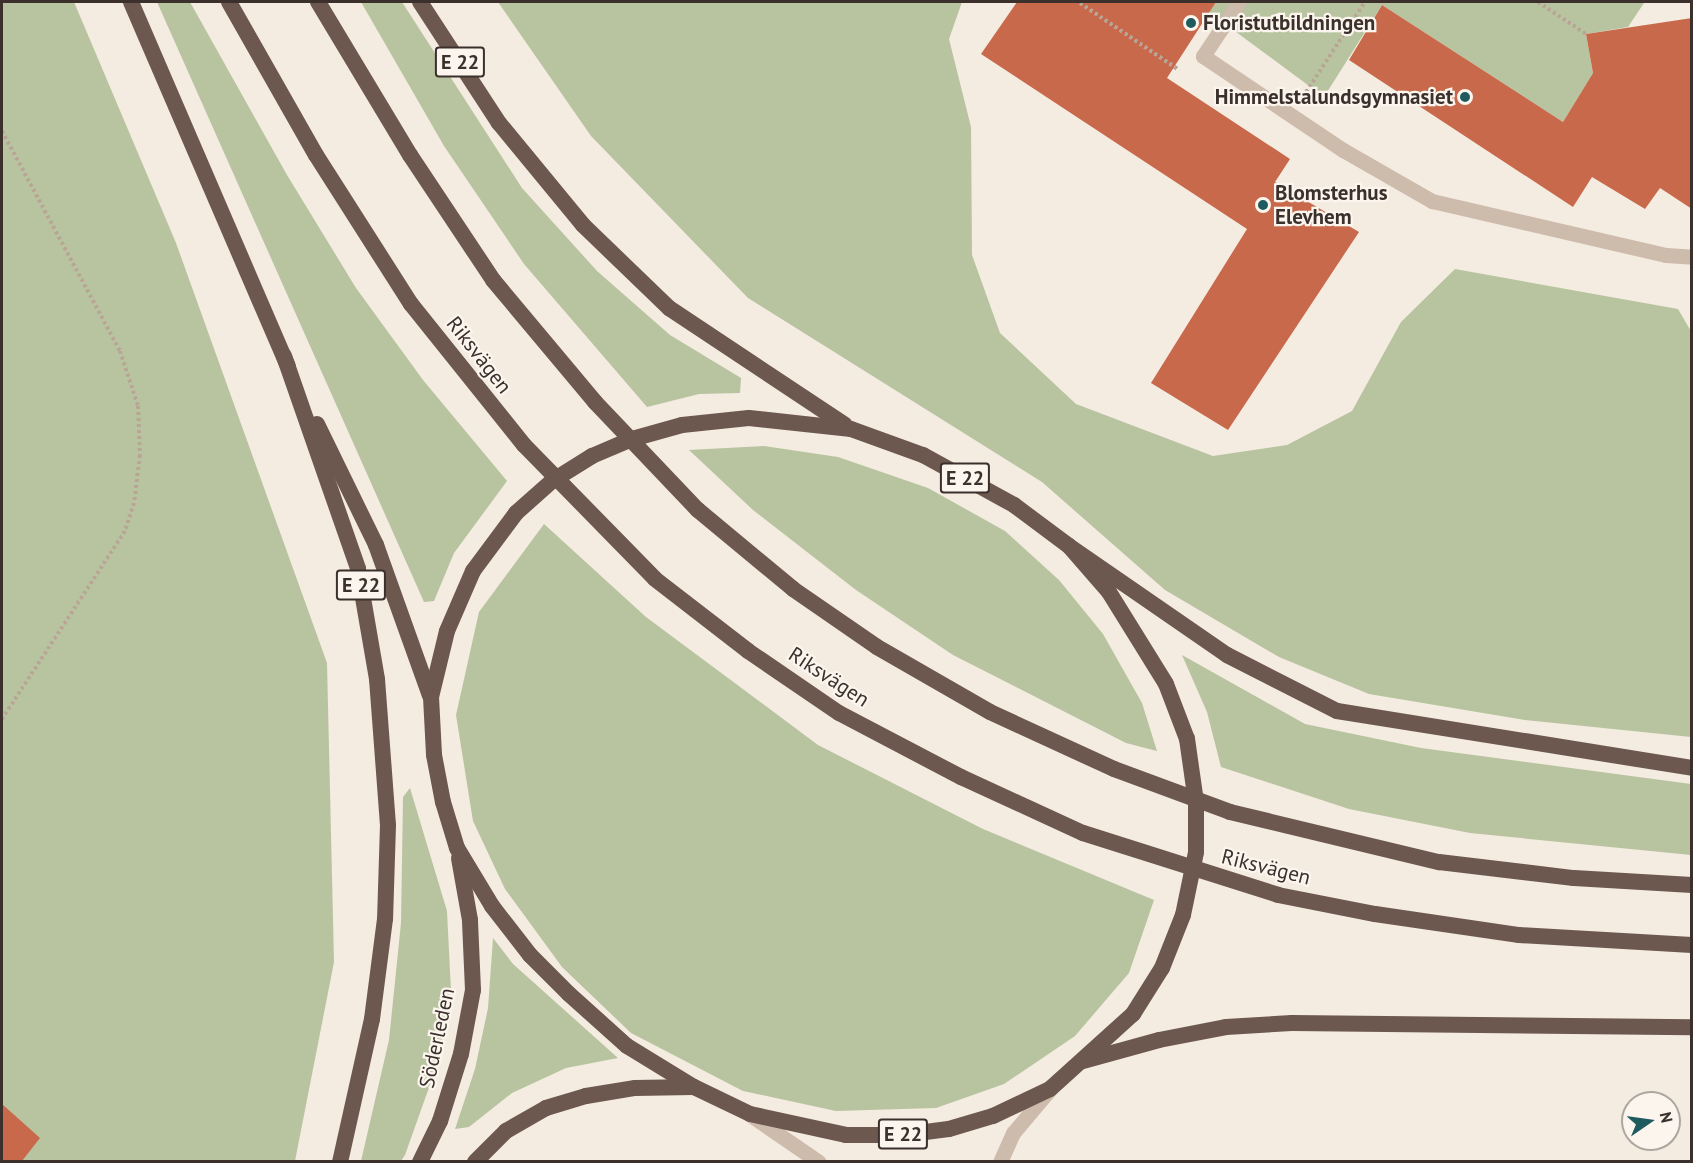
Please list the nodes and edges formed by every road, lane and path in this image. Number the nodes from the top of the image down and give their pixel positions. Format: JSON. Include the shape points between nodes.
{"nodes":[{"id":1,"x":131,"y":2,"type":"edge"},
{"id":2,"x":229,"y":2,"type":"edge"},
{"id":3,"x":318,"y":2,"type":"edge"},
{"id":4,"x":420,"y":2,"type":"edge"},
{"id":5,"x":1239,"y":2,"type":"edge"},
{"id":6,"x":1365,"y":2,"type":"edge"},
{"id":7,"x":1538,"y":2,"type":"edge"},
{"id":8,"x":1586,"y":34,"type":"dead end"},
{"id":9,"x":1290,"y":116,"type":"junction"},
{"id":10,"x":2,"y":131,"type":"edge"},
{"id":11,"x":1692,"y":257,"type":"edge"},
{"id":12,"x":284,"y":356,"type":"junction"},
{"id":13,"x":851,"y":429,"type":"junction"},
{"id":14,"x":1069,"y":546,"type":"junction"},
{"id":15,"x":431,"y":697,"type":"junction"},
{"id":16,"x":2,"y":719,"type":"edge"},
{"id":17,"x":1692,"y":768,"type":"edge"},
{"id":18,"x":457,"y":848,"type":"junction"},
{"id":19,"x":1692,"y":885,"type":"edge"},
{"id":20,"x":1692,"y":945,"type":"edge"},
{"id":21,"x":1692,"y":1027,"type":"edge"},
{"id":22,"x":1079,"y":1062,"type":"junction"},
{"id":23,"x":694,"y":1087,"type":"junction"},
{"id":24,"x":1050,"y":1089,"type":"junction"},
{"id":25,"x":750,"y":1114,"type":"junction"},
{"id":26,"x":340,"y":1161,"type":"edge"},
{"id":27,"x":420,"y":1161,"type":"edge"},
{"id":28,"x":475,"y":1161,"type":"edge"},
{"id":29,"x":819,"y":1161,"type":"edge"},
{"id":30,"x":1000,"y":1161,"type":"edge"}],
"edges":[{"from":1,"to":12,"type":"highway","number":"E 22"},
{"from":2,"to":20,"type":"highway","name":"Riksvägen","via":[[316,155],[411,304],[517,437],[655,579],[748,651],[838,713],[961,777],[1083,833],[1278,895],[1375,915],[1519,935]]},
{"from":3,"to":19,"type":"highway","name":"Riksvägen","via":[[410,154],[493,280],[595,402],[698,510],[793,589],[877,648],[990,712],[1114,770],[1230,813],[1439,862],[1574,878]]},
{"from":4,"to":13,"type":"highway","number":"E 22","via":[[537,173],[611,254],[669,308]]},
{"from":5,"to":9,"type":"street","via":[[1203,56]]},
{"from":6,"to":9,"type":"path"},
{"from":7,"to":8,"type":"path"},
{"from":9,"to":11,"type":"street","via":[[1432,201],[1666,255]]},
{"from":10,"to":16,"type":"path","via":[[120,351],[138,406],[140,455],[134,503],[125,531]]},
{"from":12,"to":15,"type":"highway","via":[[376,545]]},
{"from":12,"to":26,"type":"highway","number":"E 22","via":[[358,569],[377,679],[388,825],[385,919],[372,1019]]},
{"from":13,"to":14,"type":"highway","number":"E 22","via":[[922,455],[1014,504]]},
{"from":13,"to":15,"type":"highway","bridge":true,"via":[[749,418],[682,425],[632,439],[592,456],[552,481],[516,513],[473,571],[447,631]]},
{"from":14,"to":17,"type":"highway","via":[[1227,655],[1338,711]]},
{"from":14,"to":22,"type":"highway","number":"E 22","bridge":true,"via":[[1109,592],[1142,639],[1166,684],[1186,739],[1196,802],[1196,852],[1183,915],[1162,968],[1133,1014]]},
{"from":15,"to":18,"type":"highway","via":[[434,755],[442,802]]},
{"from":18,"to":23,"type":"highway","via":[[492,906],[530,955],[627,1046]]},
{"from":18,"to":27,"type":"highway","name":"Söderleden","via":[[470,920],[473,990],[461,1054],[440,1121]]},
{"from":21,"to":22,"type":"highway","via":[[1270,1024],[1226,1027],[1170,1038]]},
{"from":22,"to":24,"type":"highway","number":"E 22"},
{"from":23,"to":25,"type":"highway","number":"E 22"},
{"from":23,"to":28,"type":"highway","number":"E 22","via":[[635,1088],[546,1108],[506,1131]]},
{"from":24,"to":25,"type":"highway","number":"E 22","via":[[993,1116],[949,1129],[902,1135],[846,1135]]},
{"from":24,"to":30,"type":"street","via":[[1013,1133]]},
{"from":25,"to":29,"type":"street"}]}
